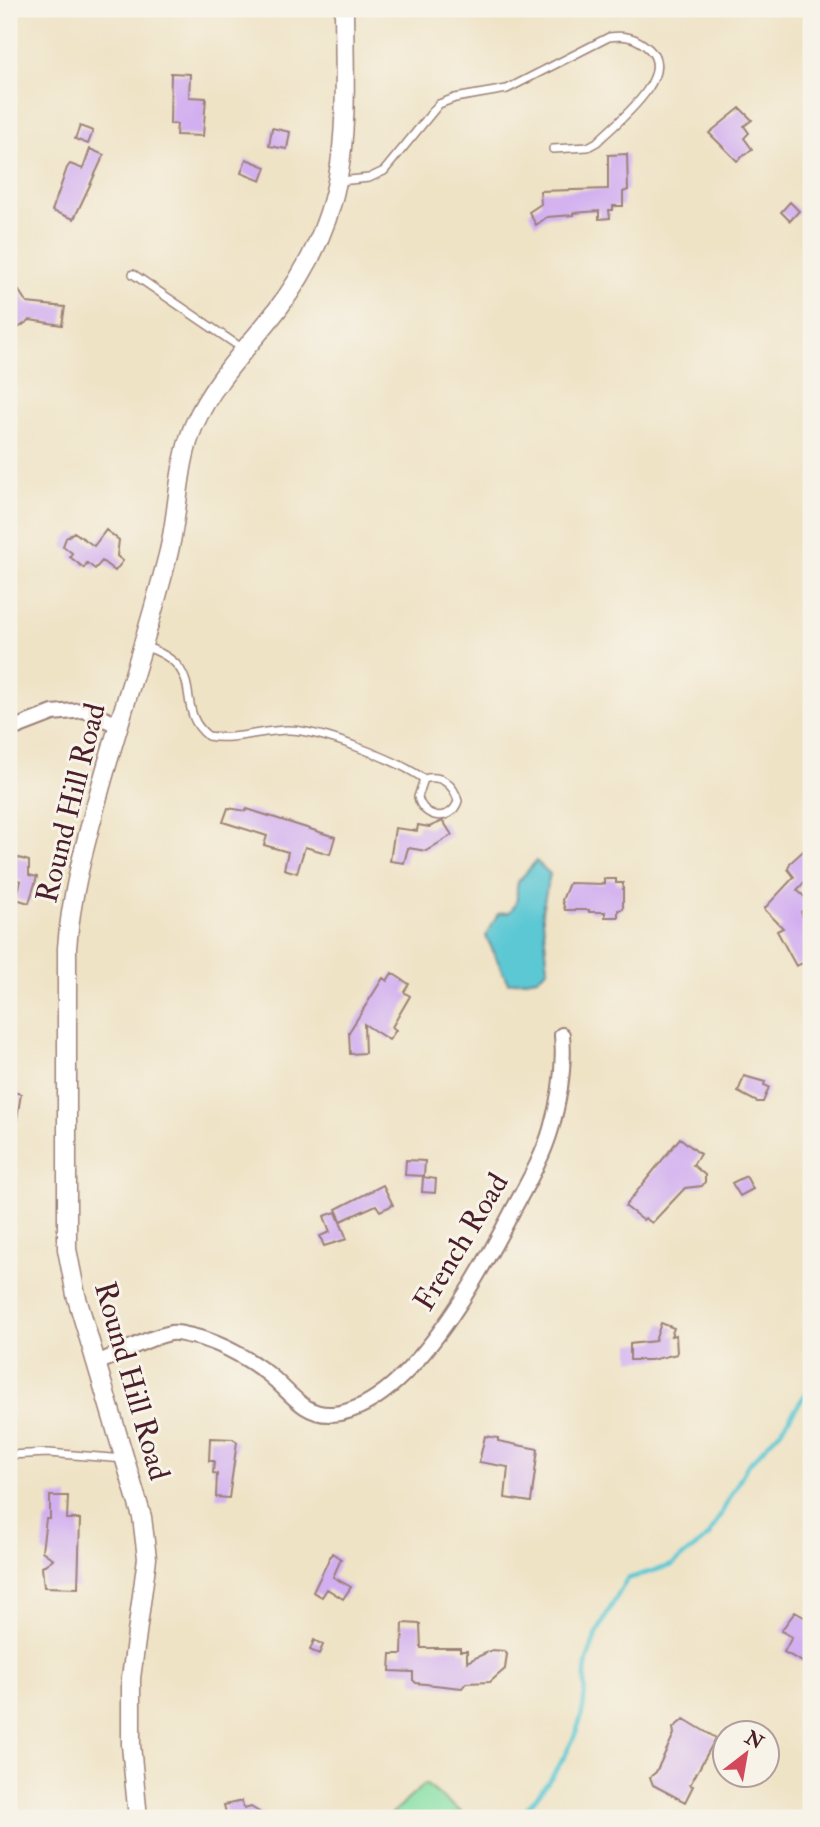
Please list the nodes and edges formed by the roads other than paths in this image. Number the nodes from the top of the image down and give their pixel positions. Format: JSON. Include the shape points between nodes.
{"nodes":[{"id":1,"x":344,"y":9,"type":"edge"},
{"id":2,"x":553,"y":149,"type":"dead end"},
{"id":3,"x":340,"y":181,"type":"junction"},
{"id":4,"x":133,"y":274,"type":"dead end"},
{"id":5,"x":244,"y":349,"type":"junction"},
{"id":6,"x":142,"y":646,"type":"junction"},
{"id":7,"x":118,"y":725,"type":"junction"},
{"id":8,"x":9,"y":730,"type":"edge"},
{"id":9,"x":424,"y":779,"type":"junction"},
{"id":10,"x":562,"y":1034,"type":"dead end"},
{"id":11,"x":97,"y":1363,"type":"junction"},
{"id":12,"x":9,"y":1455,"type":"edge"},
{"id":13,"x":125,"y":1459,"type":"junction"},
{"id":14,"x":138,"y":1818,"type":"edge"}],
"edges":[{"from":1,"to":3,"type":"street","name":"Round Hill Road"},
{"from":2,"to":3,"type":"lane","via":[[588,147],[597,142],[644,95],[659,63],[651,50],[628,35],[609,37],[507,89],[439,104],[384,171],[369,178]]},
{"from":3,"to":5,"type":"street","name":"Round Hill Road","via":[[304,270]]},
{"from":4,"to":5,"type":"lane"},
{"from":5,"to":6,"type":"street","name":"Round Hill Road","via":[[220,377],[193,428],[169,553]]},
{"from":6,"to":7,"type":"street","name":"Round Hill Road"},
{"from":6,"to":9,"type":"lane","via":[[168,656],[180,667],[194,718],[208,736],[291,730],[309,733],[386,757]]},
{"from":7,"to":8,"type":"street","via":[[84,710],[53,713]]},
{"from":7,"to":11,"type":"street","name":"Round Hill Road","via":[[73,894],[67,948],[68,1250]]},
{"from":9,"to":9,"type":"lane","via":[[442,779],[453,788],[458,801],[452,812],[435,816],[422,807],[418,797]]},
{"from":10,"to":11,"type":"street","name":"French Road","via":[[564,1071],[551,1130],[491,1253],[458,1309],[407,1371],[371,1400],[331,1414],[306,1409],[269,1375],[237,1354],[210,1340],[173,1332]]},
{"from":11,"to":13,"type":"street","name":"Round Hill Road"},
{"from":12,"to":13,"type":"lane"},
{"from":13,"to":14,"type":"street","name":"Round Hill Road","via":[[142,1517],[147,1558],[131,1678]]}]}
